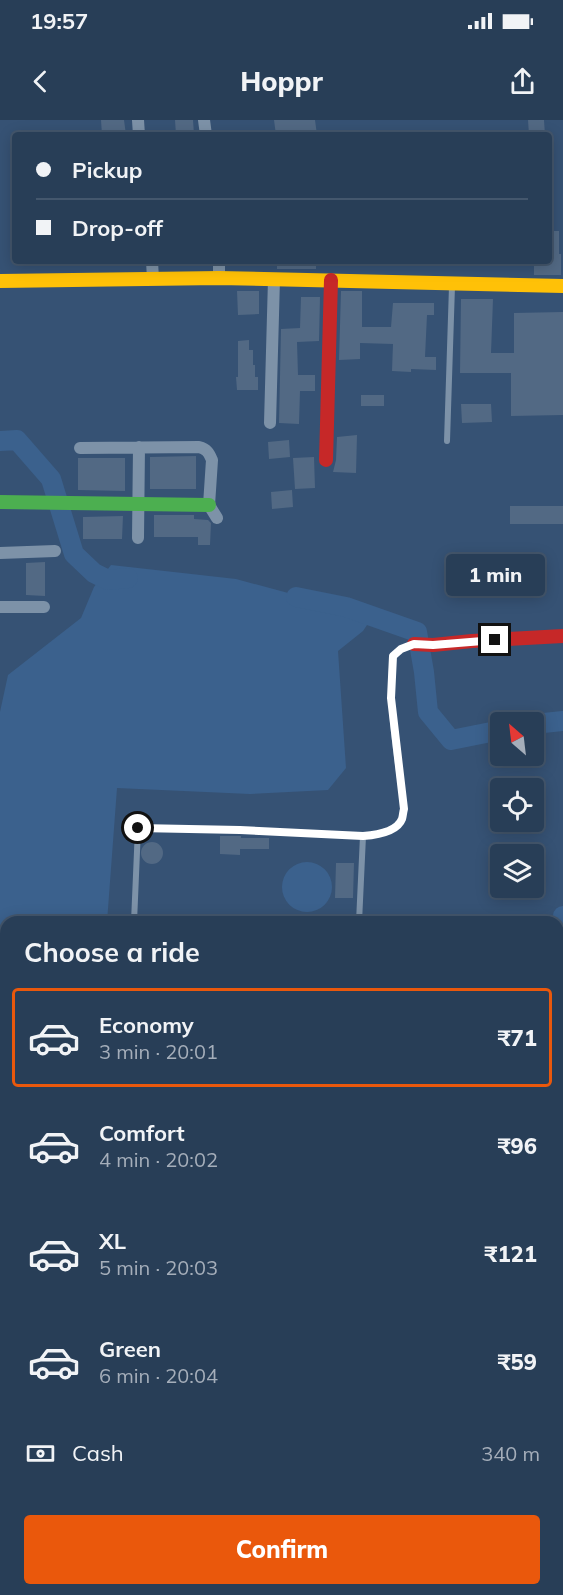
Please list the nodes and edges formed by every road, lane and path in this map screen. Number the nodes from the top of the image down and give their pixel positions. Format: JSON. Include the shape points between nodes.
{"nodes":[{"id":1,"x":152,"y":264,"type":"edge"},
{"id":2,"x":219,"y":264,"type":"edge"},
{"id":3,"x":219,"y":278,"type":"junction"},
{"id":4,"x":153,"y":279,"type":"junction"},
{"id":5,"x":274,"y":279,"type":"junction"},
{"id":6,"x":331,"y":280,"type":"junction"},
{"id":7,"x":0,"y":281,"type":"edge"},
{"id":8,"x":452,"y":283,"type":"junction"},
{"id":9,"x":563,"y":286,"type":"edge"},
{"id":10,"x":270,"y":423,"type":"dead end"},
{"id":11,"x":447,"y":441,"type":"dead end"},
{"id":12,"x":139,"y":447,"type":"junction"},
{"id":13,"x":80,"y":448,"type":"dead end"},
{"id":14,"x":326,"y":460,"type":"dead end"},
{"id":15,"x":0,"y":502,"type":"edge"},
{"id":16,"x":139,"y":504,"type":"junction"},
{"id":17,"x":209,"y":505,"type":"junction"},
{"id":18,"x":217,"y":518,"type":"dead end"},
{"id":19,"x":138,"y":538,"type":"dead end"},
{"id":20,"x":55,"y":551,"type":"dead end"},
{"id":21,"x":0,"y":553,"type":"edge"},
{"id":22,"x":0,"y":607,"type":"edge"},
{"id":23,"x":44,"y":607,"type":"dead end"},
{"id":24,"x":563,"y":636,"type":"edge"},
{"id":25,"x":414,"y":644,"type":"joint"},
{"id":26,"x":363,"y":836,"type":"junction"},
{"id":27,"x":134,"y":916,"type":"edge"},
{"id":28,"x":359,"y":916,"type":"edge"}],
"edges":[{"from":1,"to":4,"type":"street"},
{"from":2,"to":3,"type":"street"},
{"from":3,"to":4,"type":"street"},
{"from":3,"to":5,"type":"street"},
{"from":4,"to":7,"type":"street"},
{"from":5,"to":6,"type":"street"},
{"from":5,"to":10,"type":"street"},
{"from":6,"to":8,"type":"street"},
{"from":6,"to":14,"type":"street"},
{"from":8,"to":9,"type":"street"},
{"from":8,"to":11,"type":"lane"},
{"from":12,"to":13,"type":"street"},
{"from":12,"to":16,"type":"street"},
{"from":12,"to":17,"type":"street","via":[[205,449],[212,460]]},
{"from":15,"to":16,"type":"street"},
{"from":16,"to":17,"type":"street"},
{"from":16,"to":19,"type":"street"},
{"from":17,"to":18,"type":"street"},
{"from":20,"to":21,"type":"street"},
{"from":22,"to":23,"type":"street"},
{"from":24,"to":25,"type":"street"},
{"from":25,"to":26,"type":"lane","via":[[393,656],[392,666],[391,698],[402,820],[383,833]]},
{"from":26,"to":27,"type":"lane","via":[[138,828]]},
{"from":26,"to":28,"type":"lane"}]}
